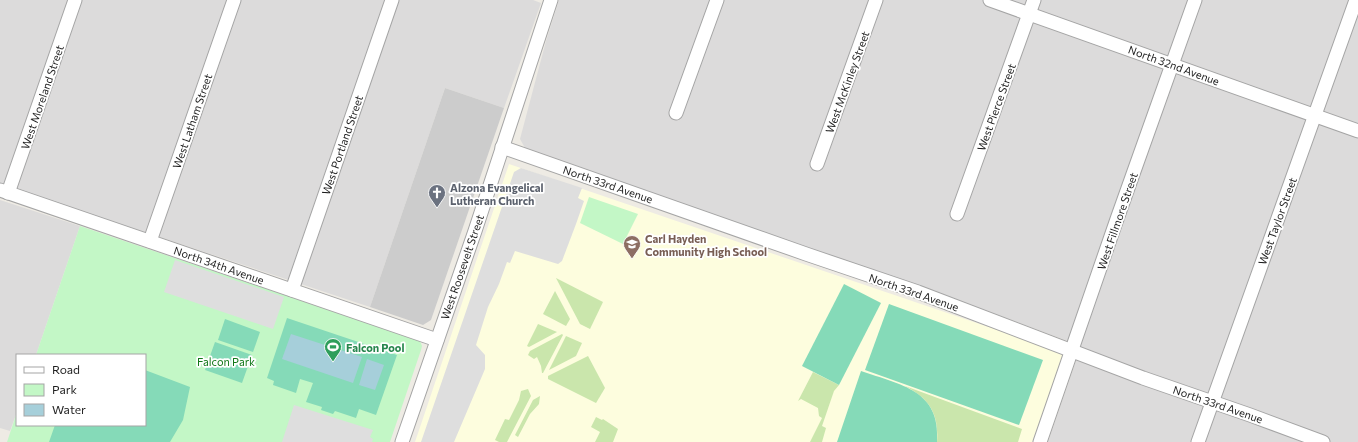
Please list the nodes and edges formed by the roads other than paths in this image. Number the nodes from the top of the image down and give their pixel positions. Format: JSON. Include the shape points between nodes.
{"nodes":[{"id":1,"x":75,"y":0,"type":"edge"},
{"id":2,"x":234,"y":0,"type":"edge"},
{"id":3,"x":392,"y":0,"type":"edge"},
{"id":4,"x":551,"y":0,"type":"edge"},
{"id":5,"x":717,"y":0,"type":"edge"},
{"id":6,"x":876,"y":0,"type":"edge"},
{"id":7,"x":990,"y":0,"type":"edge"},
{"id":8,"x":1034,"y":0,"type":"edge"},
{"id":9,"x":1196,"y":0,"type":"edge"},
{"id":10,"x":1356,"y":0,"type":"edge"},
{"id":11,"x":1029,"y":14,"type":"junction"},
{"id":12,"x":1172,"y":64,"type":"junction"},
{"id":13,"x":676,"y":113,"type":"dead end"},
{"id":14,"x":1315,"y":116,"type":"junction"},
{"id":15,"x":1358,"y":131,"type":"edge"},
{"id":16,"x":502,"y":147,"type":"junction"},
{"id":17,"x":817,"y":164,"type":"dead end"},
{"id":18,"x":4,"y":192,"type":"edge"},
{"id":19,"x":957,"y":214,"type":"dead end"},
{"id":20,"x":150,"y":241,"type":"junction"},
{"id":21,"x":292,"y":290,"type":"junction"},
{"id":22,"x":438,"y":340,"type":"junction"},
{"id":23,"x":1072,"y":351,"type":"junction"},
{"id":24,"x":1212,"y":402,"type":"junction"},
{"id":25,"x":402,"y":442,"type":"edge"},
{"id":26,"x":1040,"y":442,"type":"edge"},
{"id":27,"x":1198,"y":442,"type":"edge"},
{"id":28,"x":1323,"y":442,"type":"edge"}],
"edges":[{"from":1,"to":18,"type":"street","name":"West Moreland Street"},
{"from":2,"to":20,"type":"street","name":"West Latham Street"},
{"from":3,"to":21,"type":"street","name":"West Portland Street"},
{"from":4,"to":16,"type":"street","name":"West Roosevelt Street"},
{"from":5,"to":13,"type":"street"},
{"from":6,"to":17,"type":"street","name":"West McKinley Street"},
{"from":7,"to":11,"type":"street","name":"North 32nd Avenue"},
{"from":8,"to":11,"type":"street","name":"West Pierce Street"},
{"from":9,"to":12,"type":"street","name":"West Fillmore Street"},
{"from":10,"to":14,"type":"street","name":"West Taylor Street"},
{"from":11,"to":12,"type":"street","name":"North 32nd Avenue"},
{"from":11,"to":19,"type":"street","name":"West Pierce Street"},
{"from":12,"to":14,"type":"street","name":"North 32nd Avenue"},
{"from":12,"to":23,"type":"street","name":"West Fillmore Street"},
{"from":14,"to":15,"type":"street","name":"North 32nd Avenue"},
{"from":14,"to":24,"type":"street","name":"West Taylor Street"},
{"from":16,"to":22,"type":"street","name":"West Roosevelt Street"},
{"from":16,"to":23,"type":"street","name":"North 33rd Avenue","via":[[918,292]]},
{"from":18,"to":20,"type":"street","name":"North 34th Avenue"},
{"from":20,"to":21,"type":"street","name":"North 34th Avenue"},
{"from":21,"to":22,"type":"street","name":"North 34th Avenue"},
{"from":22,"to":25,"type":"street","name":"West Roosevelt Street"},
{"from":23,"to":24,"type":"street","name":"North 33rd Avenue"},
{"from":23,"to":26,"type":"street","name":"West Fillmore Street"},
{"from":24,"to":27,"type":"street","name":"West Taylor Street"},
{"from":24,"to":28,"type":"street","name":"North 33rd Avenue"}]}
